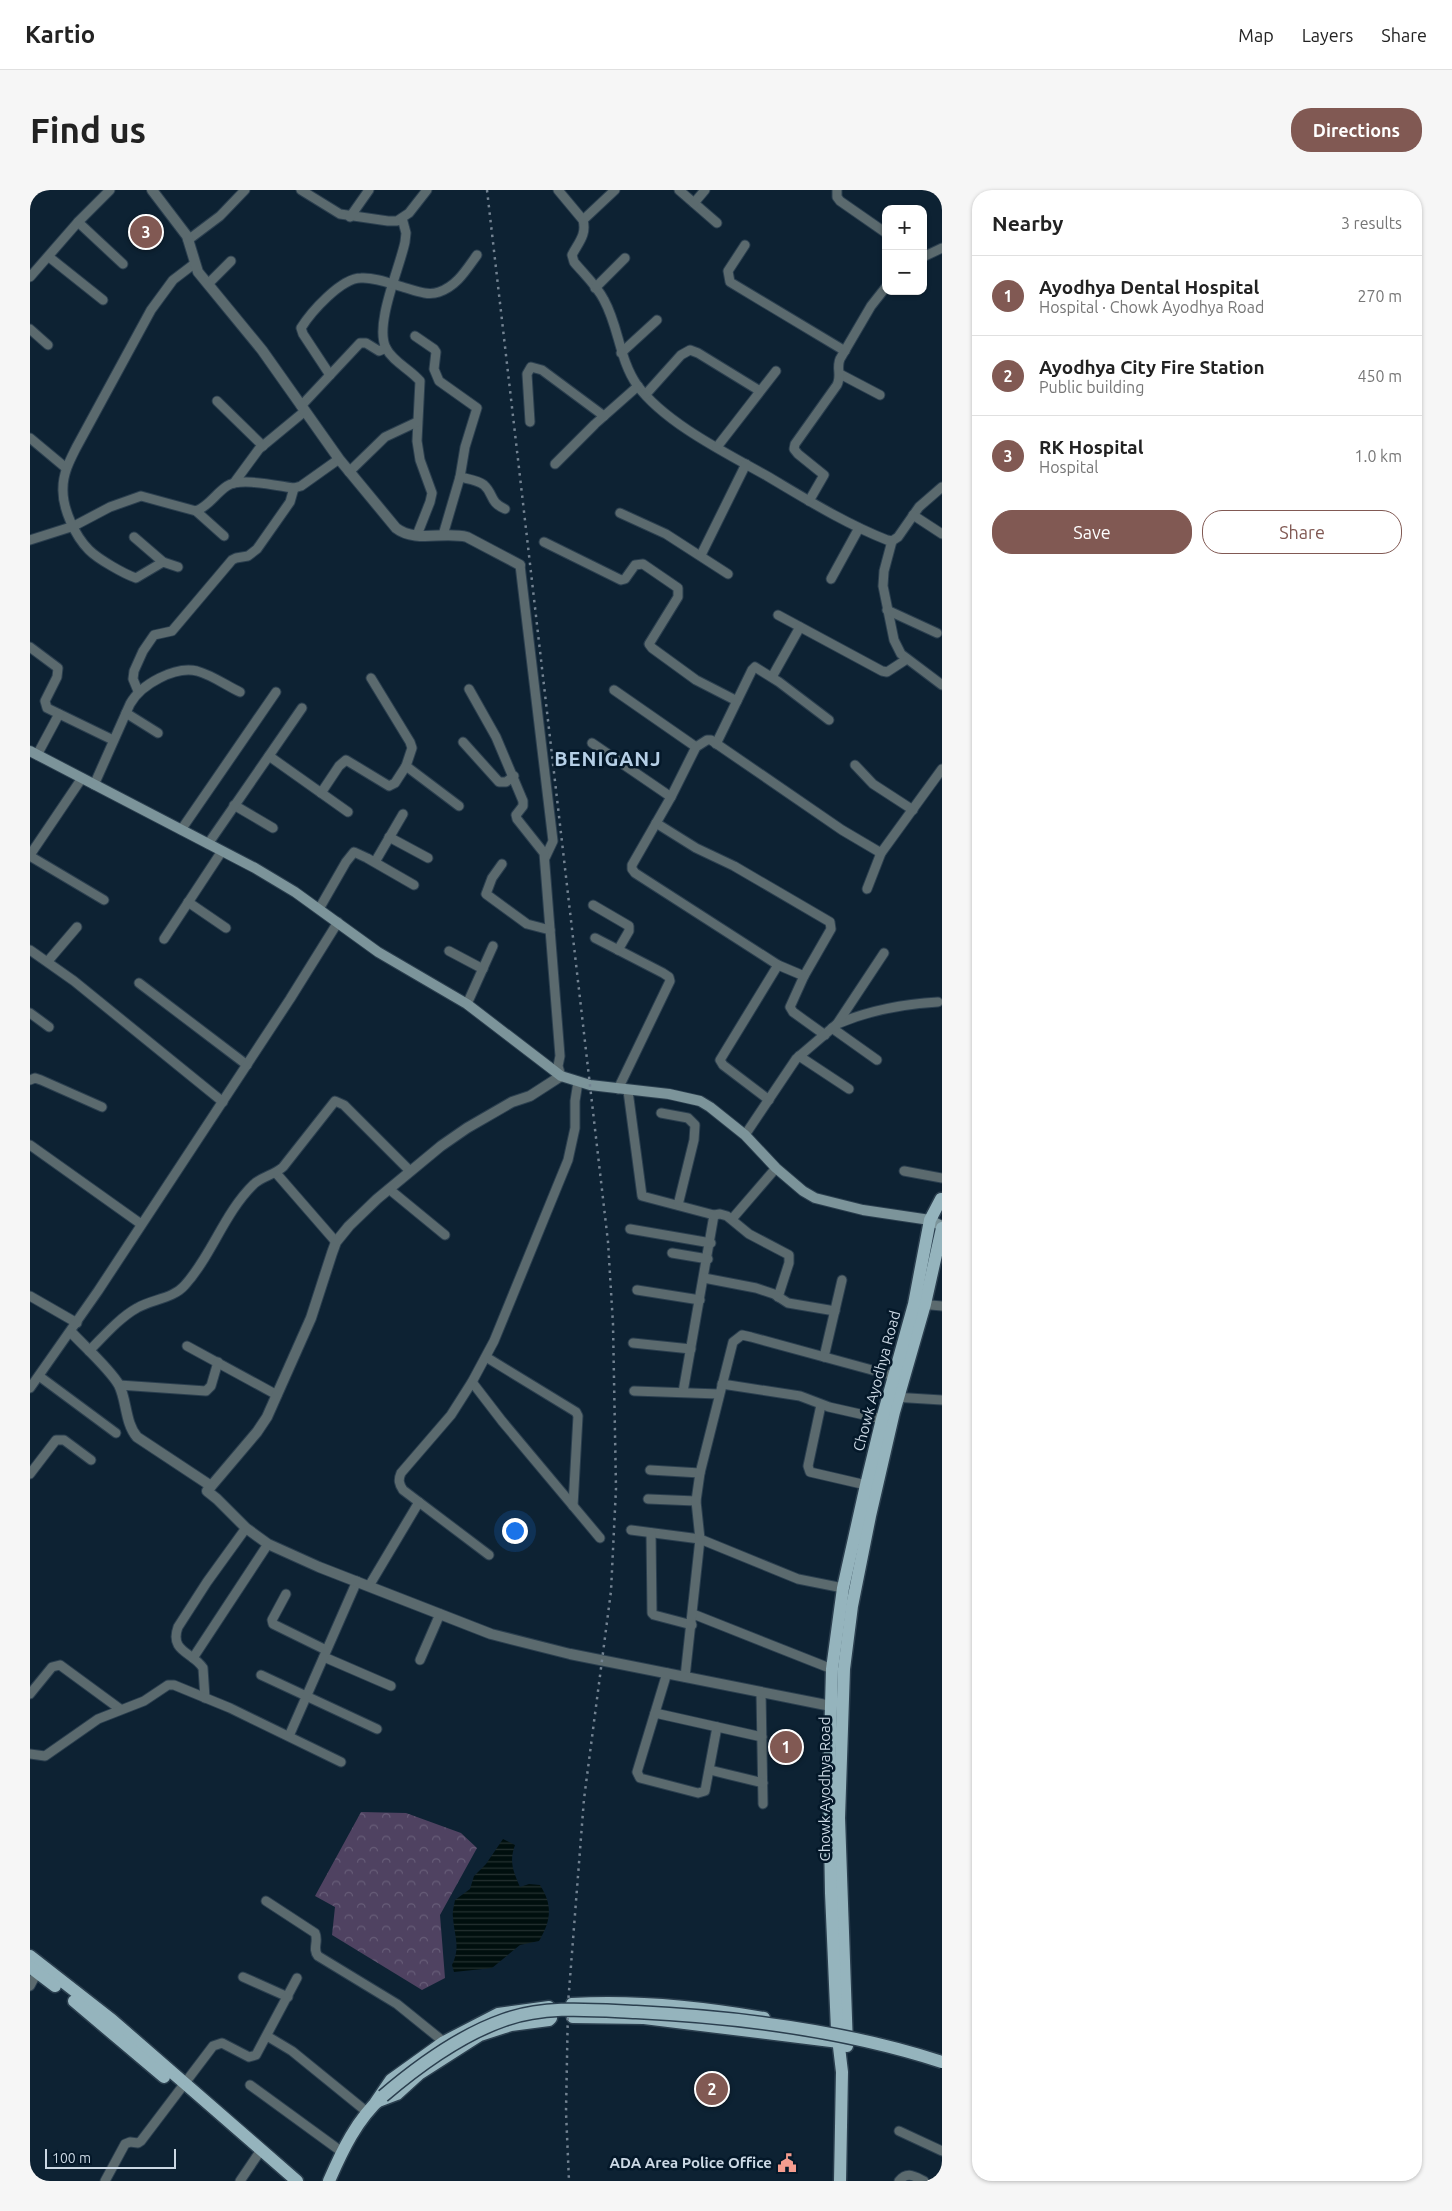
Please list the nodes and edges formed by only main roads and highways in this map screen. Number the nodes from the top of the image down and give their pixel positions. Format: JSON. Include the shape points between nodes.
{"nodes":[{"id":1,"x":34,"y":753,"type":"edge"},
{"id":2,"x":941,"y":1195,"type":"edge"},
{"id":3,"x":936,"y":1221,"type":"edge"},
{"id":4,"x":942,"y":1227,"type":"edge"},
{"id":5,"x":920,"y":1304,"type":"junction"},
{"id":6,"x":894,"y":1396,"type":"junction"},
{"id":7,"x":30,"y":1956,"type":"edge"},
{"id":8,"x":36,"y":1968,"type":"edge"},
{"id":9,"x":840,"y":1971,"type":"junction"},
{"id":10,"x":843,"y":2037,"type":"junction"},
{"id":11,"x":942,"y":2056,"type":"edge"},
{"id":12,"x":942,"y":2062,"type":"edge"},
{"id":13,"x":942,"y":2068,"type":"edge"},
{"id":14,"x":379,"y":2099,"type":"junction"},
{"id":15,"x":844,"y":2100,"type":"junction"},
{"id":16,"x":259,"y":2152,"type":"junction"},
{"id":17,"x":289,"y":2181,"type":"edge"},
{"id":18,"x":298,"y":2181,"type":"edge"},
{"id":19,"x":330,"y":2181,"type":"edge"},
{"id":20,"x":840,"y":2181,"type":"edge"},
{"id":21,"x":844,"y":2181,"type":"edge"}],
"edges":[{"from":1,"to":3,"type":"main road","via":[[295,892],[378,952],[467,1004],[562,1076],[578,1082],[700,1101],[745,1136],[803,1191],[829,1203]]},
{"from":2,"to":3,"type":"main road"},
{"from":3,"to":4,"type":"main road"},
{"from":3,"to":5,"type":"main road"},
{"from":4,"to":5,"type":"main road"},
{"from":5,"to":6,"type":"main road"},
{"from":5,"to":6,"type":"main road","name":"Chowk Ayodhya Road","via":[[894,1376]]},
{"from":6,"to":9,"type":"main road","name":"Chowk Ayodhya Road","via":[[852,1606],[844,1669],[839,1818]]},
{"from":6,"to":9,"type":"main road","name":"Chowk Ayodhya Road","via":[[882,1419],[865,1490],[843,1588],[832,1669],[831,1894]]},
{"from":7,"to":8,"type":"main road"},
{"from":8,"to":16,"type":"main road","via":[[112,2020],[182,2087]]},
{"from":9,"to":10,"type":"main road"},
{"from":10,"to":10,"type":"main road","via":[[644,2018],[573,2017],[570,2009],[572,2004],[598,2002],[716,2009]]},
{"from":10,"to":11,"type":"main road","via":[[890,2041]]},
{"from":10,"to":13,"type":"main road"},
{"from":10,"to":15,"type":"main road"},
{"from":12,"to":14,"type":"main road","bridge":true,"via":[[856,2039],[779,2026],[703,2015],[580,2009],[506,2019],[452,2046]]},
{"from":14,"to":14,"type":"main road","via":[[391,2080],[444,2042],[498,2014],[549,2007],[551,2018],[548,2020],[511,2025],[480,2036],[419,2074],[396,2094]]},
{"from":14,"to":19,"type":"main road","via":[[342,2152]]},
{"from":15,"to":20,"type":"main road"},
{"from":15,"to":21,"type":"main road"},
{"from":16,"to":17,"type":"main road"},
{"from":16,"to":18,"type":"main road"}]}
